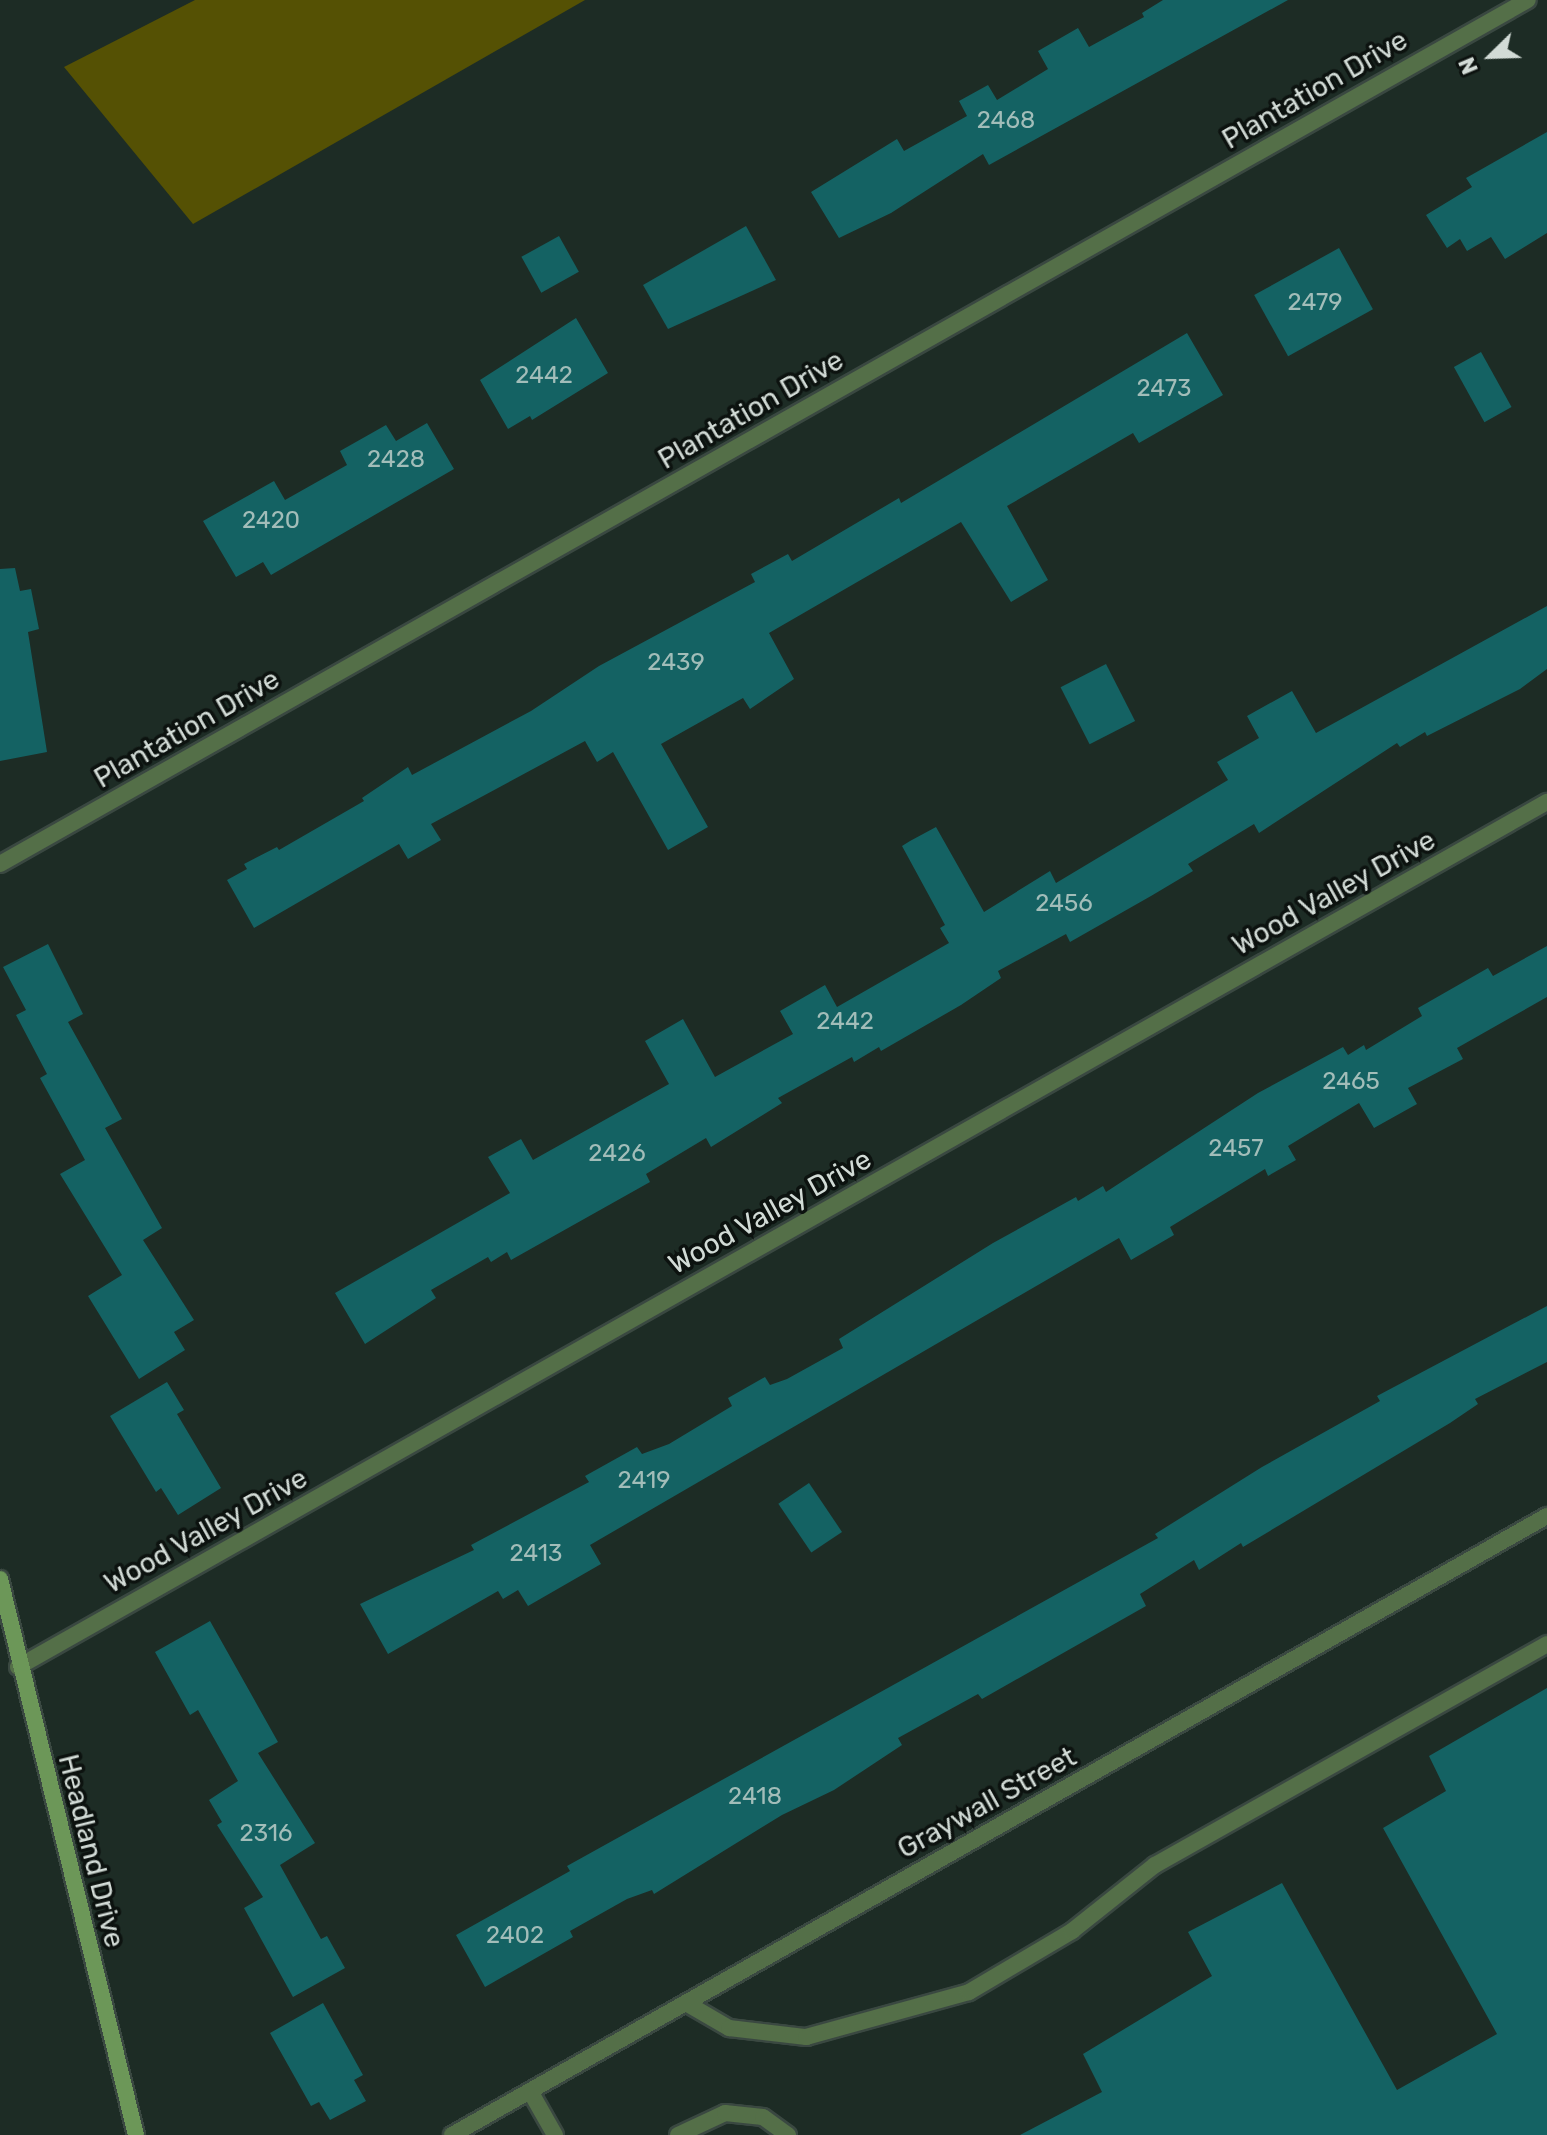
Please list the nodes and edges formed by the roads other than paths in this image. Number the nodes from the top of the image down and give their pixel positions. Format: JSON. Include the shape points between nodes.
{"nodes":[{"id":1,"x":1528,"y":0,"type":"edge"},
{"id":2,"x":1547,"y":802,"type":"edge"},
{"id":3,"x":0,"y":864,"type":"edge"},
{"id":4,"x":1547,"y":1516,"type":"edge"},
{"id":5,"x":0,"y":1579,"type":"edge"},
{"id":6,"x":1547,"y":1644,"type":"edge"},
{"id":7,"x":18,"y":1667,"type":"junction"},
{"id":8,"x":686,"y":2003,"type":"junction"},
{"id":9,"x":530,"y":2091,"type":"junction"},
{"id":10,"x":136,"y":2135,"type":"edge"},
{"id":11,"x":452,"y":2135,"type":"edge"},
{"id":12,"x":555,"y":2135,"type":"edge"},
{"id":13,"x":678,"y":2135,"type":"edge"},
{"id":14,"x":788,"y":2135,"type":"edge"}],
"edges":[{"from":1,"to":3,"type":"street","name":"Plantation Drive"},
{"from":2,"to":7,"type":"street","name":"Wood Valley Drive"},
{"from":4,"to":8,"type":"street","name":"Graywall Street"},
{"from":5,"to":7,"type":"main road","name":"Headland Drive"},
{"from":6,"to":8,"type":"street","via":[[1155,1865],[1072,1931],[969,1992],[806,2037],[729,2028]]},
{"from":7,"to":10,"type":"main road","name":"Headland Drive"},
{"from":8,"to":9,"type":"street","name":"Graywall Street"},
{"from":9,"to":11,"type":"street","name":"Graywall Street"},
{"from":9,"to":12,"type":"street"},
{"from":13,"to":14,"type":"street","via":[[725,2113],[763,2117]]}]}
